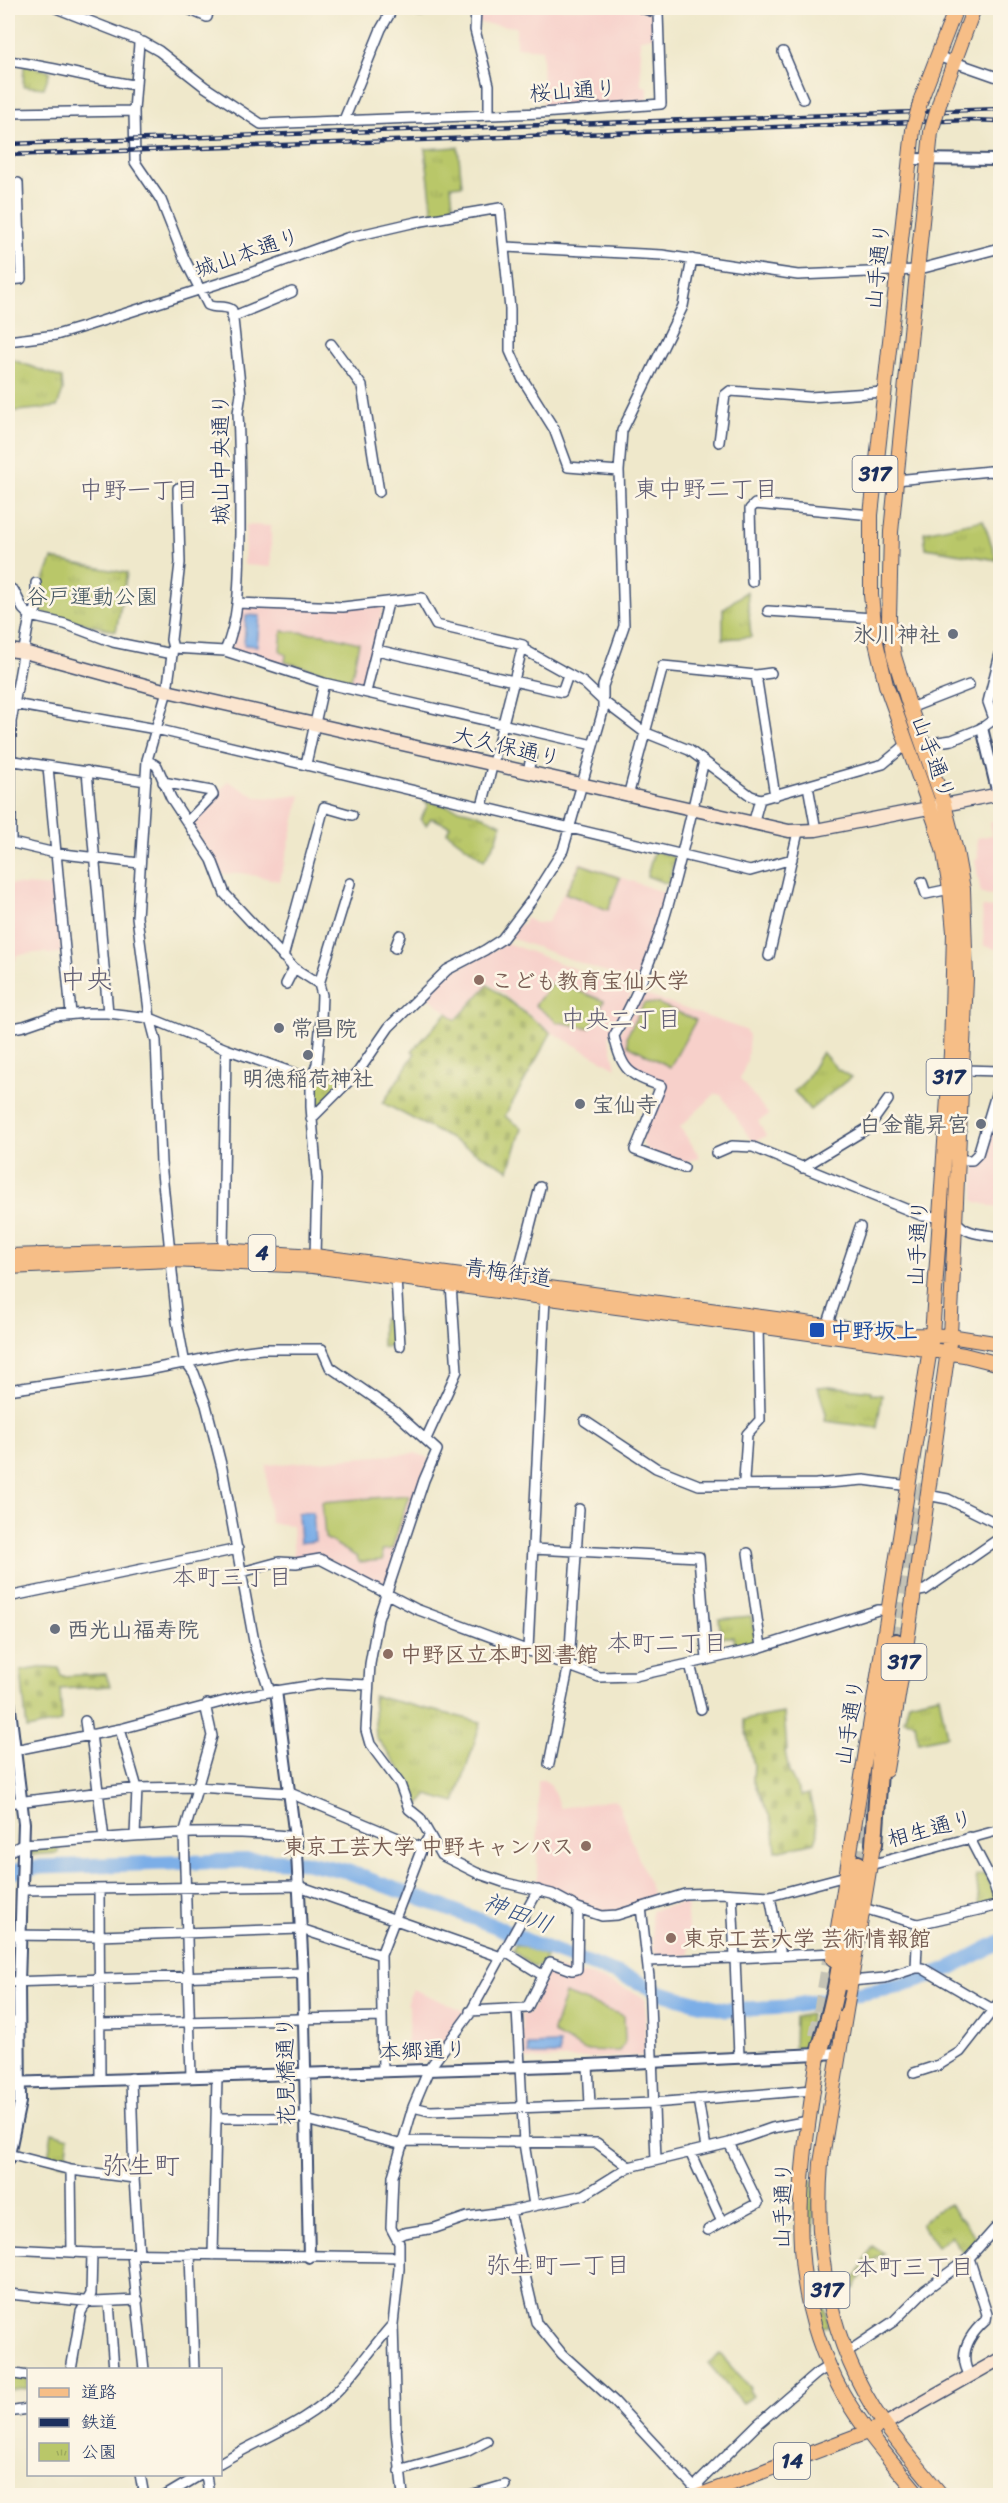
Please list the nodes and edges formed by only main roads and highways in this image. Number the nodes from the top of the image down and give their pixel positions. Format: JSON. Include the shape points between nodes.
{"nodes":[{"id":1,"x":956,"y":8,"type":"edge"},
{"id":2,"x":974,"y":8,"type":"edge"},
{"id":3,"x":8,"y":650,"type":"edge"},
{"id":4,"x":999,"y":794,"type":"edge"},
{"id":5,"x":944,"y":804,"type":"junction"},
{"id":6,"x":929,"y":807,"type":"junction"},
{"id":7,"x":171,"y":1255,"type":"junction"},
{"id":8,"x":8,"y":1256,"type":"edge"},
{"id":9,"x":8,"y":1267,"type":"edge"},
{"id":10,"x":514,"y":1288,"type":"junction"},
{"id":11,"x":935,"y":1294,"type":"junction"},
{"id":12,"x":952,"y":1296,"type":"junction"},
{"id":13,"x":950,"y":1336,"type":"junction"},
{"id":14,"x":931,"y":1343,"type":"junction"},
{"id":15,"x":1000,"y":1344,"type":"edge"},
{"id":16,"x":948,"y":1353,"type":"junction"},
{"id":17,"x":1000,"y":1364,"type":"edge"},
{"id":18,"x":896,"y":1640,"type":"junction"},
{"id":19,"x":874,"y":1844,"type":"joint"},
{"id":20,"x":864,"y":1864,"type":"junction"},
{"id":21,"x":841,"y":1986,"type":"junction"},
{"id":22,"x":834,"y":2010,"type":"junction"},
{"id":23,"x":819,"y":2054,"type":"joint"},
{"id":24,"x":1000,"y":2360,"type":"edge"},
{"id":25,"x":885,"y":2424,"type":"junction"},
{"id":26,"x":868,"y":2432,"type":"junction"},
{"id":27,"x":919,"y":2495,"type":"edge"},
{"id":28,"x":697,"y":2496,"type":"edge"},
{"id":29,"x":942,"y":2496,"type":"edge"}],
"edges":[{"from":1,"to":6,"type":"main road","name":"山手通り","number":"317","bridge":true,"via":[[913,130],[891,272],[871,515],[873,618],[886,685]]},
{"from":2,"to":5,"type":"main road","name":"山手通り","number":"317","bridge":true,"via":[[931,132],[888,583],[894,656]]},
{"from":3,"to":6,"type":"main road","name":"大久保通り","via":[[314,725],[798,832]]},
{"from":4,"to":5,"type":"main road","name":"大久保通り"},
{"from":5,"to":6,"type":"main road","name":"大久保通り"},
{"from":5,"to":12,"type":"main road","name":"山手通り","number":"317","via":[[963,890],[966,948]]},
{"from":6,"to":11,"type":"main road","name":"山手通り","number":"317","via":[[944,853],[954,932],[951,1053]]},
{"from":7,"to":8,"type":"main road","name":"青梅街道","number":"4"},
{"from":7,"to":9,"type":"main road","name":"青梅街道","number":"4"},
{"from":7,"to":10,"type":"main road","name":"青梅街道","number":"4","via":[[313,1266],[451,1285]]},
{"from":7,"to":10,"type":"main road","name":"青梅街道","number":"4","via":[[224,1251],[315,1256]]},
{"from":10,"to":14,"type":"main road","name":"青梅街道","number":"4","via":[[827,1326]]},
{"from":10,"to":14,"type":"main road","name":"青梅街道","number":"4","via":[[545,1298],[758,1327]]},
{"from":11,"to":12,"type":"main road"},
{"from":11,"to":14,"type":"main road","name":"山手通り","number":"317"},
{"from":12,"to":13,"type":"main road","name":"山手通り","number":"317"},
{"from":13,"to":14,"type":"main road","name":"青梅街道","number":"4"},
{"from":13,"to":15,"type":"main road","name":"青梅街道","number":"4"},
{"from":13,"to":16,"type":"main road","name":"山手通り","number":"317"},
{"from":14,"to":16,"type":"main road","name":"青梅街道","number":"4"},
{"from":14,"to":18,"type":"main road","name":"山手通り","number":"317","via":[[889,1610]]},
{"from":16,"to":17,"type":"main road","name":"青梅街道","number":"4"},
{"from":16,"to":18,"type":"main road","name":"山手通り","number":"317","via":[[913,1592]]},
{"from":18,"to":19,"type":"highway","via":[[882,1729]]},
{"from":18,"to":21,"type":"main road","name":"山手通り","number":"317","via":[[846,1876],[834,1953]]},
{"from":19,"to":20,"type":"main road"},
{"from":20,"to":21,"type":"highway","via":[[845,1946]]},
{"from":20,"to":21,"type":"main road","via":[[863,1908]]},
{"from":21,"to":22,"type":"highway","bridge":true},
{"from":22,"to":23,"type":"highway"},
{"from":22,"to":25,"type":"main road","name":"山手通り","number":"317","via":[[839,2054],[821,2163],[819,2226],[835,2324],[845,2354]]},
{"from":23,"to":26,"type":"main road","name":"山手通り","number":"317","via":[[800,2187],[800,2247],[810,2310],[830,2365]]},
{"from":24,"to":25,"type":"main road"},
{"from":25,"to":26,"type":"main road","number":"14"},
{"from":25,"to":29,"type":"main road","name":"山手通り","number":"317"},
{"from":26,"to":27,"type":"main road","name":"山手通り","number":"317"},
{"from":26,"to":28,"type":"main road","number":"14"}]}
